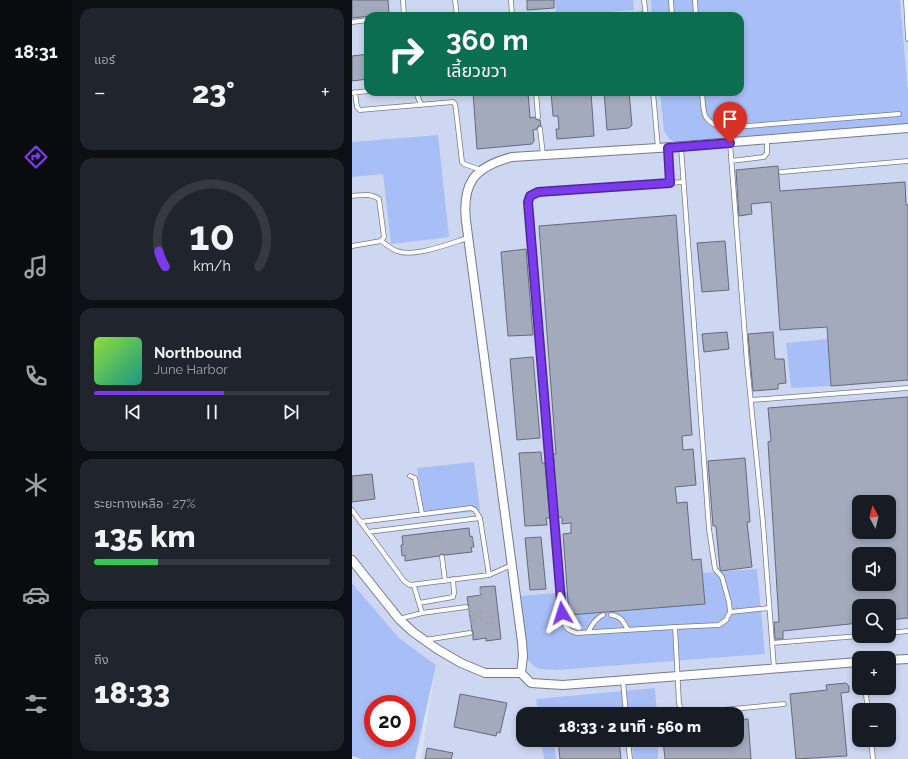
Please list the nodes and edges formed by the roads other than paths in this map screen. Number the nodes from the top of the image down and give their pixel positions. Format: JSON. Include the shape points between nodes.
{"nodes":[{"id":1,"x":402,"y":0,"type":"edge"},
{"id":2,"x":455,"y":0,"type":"edge"},
{"id":3,"x":511,"y":0,"type":"edge"},
{"id":4,"x":671,"y":0,"type":"edge"},
{"id":5,"x":695,"y":0,"type":"edge"},
{"id":6,"x":906,"y":0,"type":"edge"},
{"id":7,"x":645,"y":1,"type":"edge"},
{"id":8,"x":404,"y":12,"type":"edge"},
{"id":9,"x":456,"y":12,"type":"edge"},
{"id":10,"x":512,"y":12,"type":"edge"},
{"id":11,"x":646,"y":12,"type":"edge"},
{"id":12,"x":672,"y":12,"type":"edge"},
{"id":13,"x":696,"y":12,"type":"edge"},
{"id":14,"x":364,"y":20,"type":"edge"},
{"id":15,"x":352,"y":22,"type":"edge"},
{"id":16,"x":908,"y":39,"type":"edge"},
{"id":17,"x":364,"y":92,"type":"edge"},
{"id":18,"x":353,"y":93,"type":"edge"},
{"id":19,"x":418,"y":96,"type":"edge"},
{"id":20,"x":536,"y":96,"type":"edge"},
{"id":21,"x":653,"y":96,"type":"edge"},
{"id":22,"x":702,"y":96,"type":"edge"},
{"id":23,"x":421,"y":105,"type":"junction"},
{"id":24,"x":899,"y":114,"type":"dead end"},
{"id":25,"x":538,"y":117,"type":"dead end"},
{"id":26,"x":908,"y":128,"type":"edge"},
{"id":27,"x":540,"y":129,"type":"dead end"},
{"id":28,"x":767,"y":140,"type":"junction"},
{"id":29,"x":730,"y":143,"type":"junction"},
{"id":30,"x":681,"y":147,"type":"junction"},
{"id":31,"x":658,"y":148,"type":"junction"},
{"id":32,"x":668,"y":148,"type":"junction"},
{"id":33,"x":543,"y":156,"type":"junction"},
{"id":34,"x":731,"y":161,"type":"junction"},
{"id":35,"x":908,"y":162,"type":"edge"},
{"id":36,"x":481,"y":170,"type":"junction"},
{"id":37,"x":781,"y":172,"type":"dead end"},
{"id":38,"x":683,"y":182,"type":"junction"},
{"id":39,"x":670,"y":183,"type":"junction"},
{"id":40,"x":352,"y":196,"type":"edge"},
{"id":41,"x":468,"y":238,"type":"junction"},
{"id":42,"x":381,"y":241,"type":"junction"},
{"id":43,"x":352,"y":246,"type":"edge"},
{"id":44,"x":908,"y":388,"type":"edge"},
{"id":45,"x":751,"y":400,"type":"junction"},
{"id":46,"x":410,"y":476,"type":"dead end"},
{"id":47,"x":352,"y":510,"type":"edge"},
{"id":48,"x":422,"y":514,"type":"junction"},
{"id":49,"x":480,"y":518,"type":"junction"},
{"id":50,"x":360,"y":522,"type":"junction"},
{"id":51,"x":368,"y":532,"type":"junction"},
{"id":52,"x":442,"y":557,"type":"dead end"},
{"id":53,"x":352,"y":560,"type":"edge"},
{"id":54,"x":512,"y":565,"type":"junction"},
{"id":55,"x":489,"y":575,"type":"junction"},
{"id":56,"x":453,"y":579,"type":"junction"},
{"id":57,"x":445,"y":580,"type":"junction"},
{"id":58,"x":414,"y":586,"type":"junction"},
{"id":59,"x":419,"y":603,"type":"junction"},
{"id":60,"x":466,"y":607,"type":"dead end"},
{"id":61,"x":769,"y":608,"type":"junction"},
{"id":62,"x":730,"y":612,"type":"junction"},
{"id":63,"x":420,"y":613,"type":"junction"},
{"id":64,"x":611,"y":614,"type":"dead end"},
{"id":65,"x":603,"y":615,"type":"dead end"},
{"id":66,"x":399,"y":619,"type":"junction"},
{"id":67,"x":675,"y":627,"type":"junction"},
{"id":68,"x":628,"y":630,"type":"junction"},
{"id":69,"x":470,"y":632,"type":"dead end"},
{"id":70,"x":588,"y":632,"type":"junction"},
{"id":71,"x":908,"y":632,"type":"edge"},
{"id":72,"x":896,"y":633,"type":"edge"},
{"id":73,"x":852,"y":637,"type":"edge"},
{"id":74,"x":424,"y":640,"type":"junction"},
{"id":75,"x":772,"y":643,"type":"junction"},
{"id":76,"x":908,"y":659,"type":"edge"},
{"id":77,"x":896,"y":660,"type":"edge"},
{"id":78,"x":852,"y":662,"type":"edge"},
{"id":79,"x":773,"y":665,"type":"junction"},
{"id":80,"x":521,"y":673,"type":"junction"},
{"id":81,"x":677,"y":676,"type":"junction"},
{"id":82,"x":623,"y":680,"type":"junction"},
{"id":83,"x":784,"y":704,"type":"dead end"},
{"id":84,"x":625,"y":707,"type":"edge"},
{"id":85,"x":629,"y":747,"type":"edge"},
{"id":86,"x":872,"y":747,"type":"edge"},
{"id":87,"x":630,"y":759,"type":"edge"},
{"id":88,"x":873,"y":759,"type":"edge"}],
"edges":[{"from":1,"to":8,"type":"lane"},
{"from":2,"to":9,"type":"lane"},
{"from":3,"to":10,"type":"lane"},
{"from":4,"to":12,"type":"lane"},
{"from":5,"to":13,"type":"lane"},
{"from":6,"to":16,"type":"lane"},
{"from":7,"to":11,"type":"lane"},
{"from":14,"to":15,"type":"lane"},
{"from":17,"to":18,"type":"lane"},
{"from":18,"to":23,"type":"lane","via":[[360,110]]},
{"from":19,"to":23,"type":"lane"},
{"from":20,"to":25,"type":"lane"},
{"from":21,"to":31,"type":"lane"},
{"from":22,"to":24,"type":"lane","via":[[706,118],[722,128]]},
{"from":23,"to":36,"type":"lane","via":[[453,102],[455,104],[462,162]]},
{"from":26,"to":28,"type":"street"},
{"from":27,"to":33,"type":"lane"},
{"from":28,"to":29,"type":"street"},
{"from":28,"to":34,"type":"lane","via":[[767,153],[764,157]]},
{"from":29,"to":30,"type":"street"},
{"from":29,"to":34,"type":"lane"},
{"from":30,"to":32,"type":"street"},
{"from":30,"to":38,"type":"lane"},
{"from":31,"to":32,"type":"street"},
{"from":31,"to":33,"type":"street"},
{"from":32,"to":39,"type":"lane"},
{"from":33,"to":36,"type":"street","via":[[498,161]]},
{"from":34,"to":45,"type":"lane"},
{"from":35,"to":37,"type":"lane"},
{"from":36,"to":41,"type":"street","via":[[474,177],[464,205]]},
{"from":38,"to":39,"type":"lane"},
{"from":38,"to":62,"type":"lane","via":[[709,529],[715,569],[722,577]]},
{"from":39,"to":70,"type":"lane","via":[[538,192],[530,196],[528,202],[560,604],[563,622],[571,632]]},
{"from":40,"to":42,"type":"lane","via":[[367,194],[379,199],[384,237]]},
{"from":41,"to":42,"type":"lane","via":[[424,251],[405,253]]},
{"from":41,"to":54,"type":"street"},
{"from":42,"to":43,"type":"lane"},
{"from":44,"to":45,"type":"lane"},
{"from":45,"to":61,"type":"lane"},
{"from":46,"to":48,"type":"lane","via":[[415,478]]},
{"from":47,"to":50,"type":"lane"},
{"from":48,"to":49,"type":"lane","via":[[470,508],[475,510]]},
{"from":48,"to":50,"type":"lane"},
{"from":49,"to":51,"type":"lane"},
{"from":49,"to":55,"type":"lane"},
{"from":50,"to":51,"type":"lane"},
{"from":51,"to":58,"type":"lane","via":[[404,581]]},
{"from":52,"to":57,"type":"lane"},
{"from":53,"to":66,"type":"street"},
{"from":54,"to":55,"type":"lane"},
{"from":54,"to":80,"type":"street","via":[[522,642]]},
{"from":55,"to":56,"type":"lane"},
{"from":56,"to":57,"type":"lane"},
{"from":56,"to":59,"type":"lane","via":[[453,597]]},
{"from":57,"to":58,"type":"lane"},
{"from":58,"to":59,"type":"lane"},
{"from":59,"to":63,"type":"lane"},
{"from":60,"to":63,"type":"lane"},
{"from":61,"to":62,"type":"lane"},
{"from":61,"to":75,"type":"lane"},
{"from":62,"to":67,"type":"lane","via":[[726,620],[719,625]]},
{"from":63,"to":66,"type":"lane"},
{"from":64,"to":68,"type":"lane","via":[[622,619]]},
{"from":65,"to":70,"type":"lane"},
{"from":66,"to":74,"type":"street"},
{"from":67,"to":68,"type":"lane"},
{"from":67,"to":81,"type":"lane"},
{"from":68,"to":70,"type":"lane"},
{"from":69,"to":74,"type":"lane"},
{"from":71,"to":72,"type":"lane"},
{"from":73,"to":75,"type":"lane"},
{"from":74,"to":80,"type":"street","via":[[462,663],[485,673]]},
{"from":75,"to":79,"type":"lane"},
{"from":76,"to":77,"type":"street"},
{"from":78,"to":79,"type":"street"},
{"from":79,"to":81,"type":"street"},
{"from":80,"to":82,"type":"street","via":[[531,683],[562,685]]},
{"from":81,"to":82,"type":"street"},
{"from":81,"to":83,"type":"lane","via":[[682,711],[691,713]]},
{"from":82,"to":84,"type":"lane"},
{"from":85,"to":87,"type":"lane"},
{"from":86,"to":88,"type":"lane"}]}
